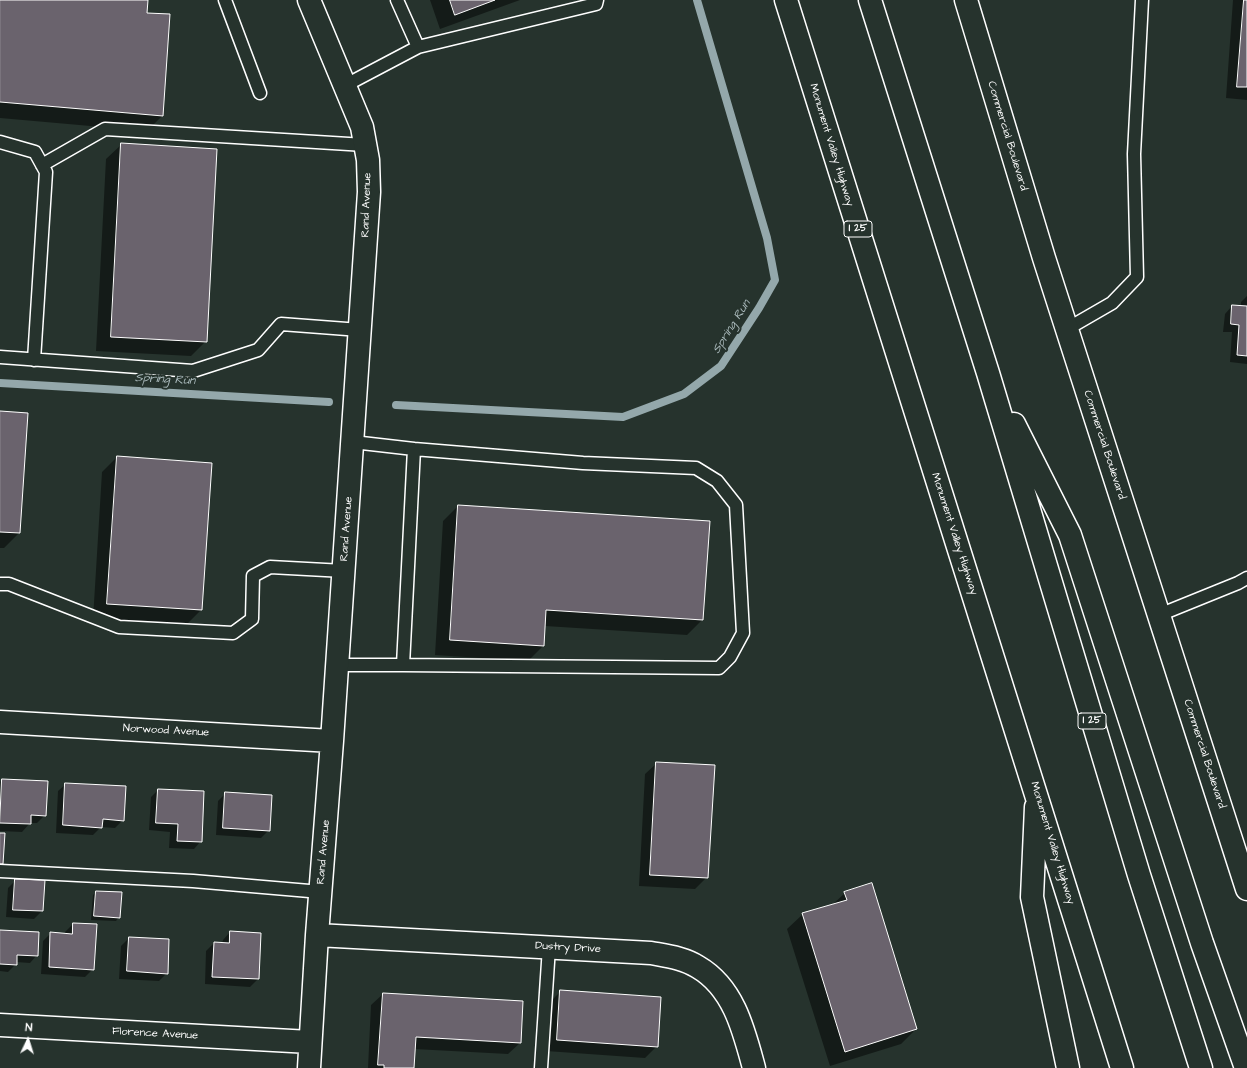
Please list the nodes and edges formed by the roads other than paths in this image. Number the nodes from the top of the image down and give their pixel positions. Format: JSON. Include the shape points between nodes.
{"nodes":[{"id":1,"x":224,"y":0,"type":"edge"},
{"id":2,"x":308,"y":0,"type":"edge"},
{"id":3,"x":397,"y":0,"type":"edge"},
{"id":4,"x":597,"y":0,"type":"edge"},
{"id":5,"x":786,"y":0,"type":"edge"},
{"id":6,"x":870,"y":0,"type":"edge"},
{"id":7,"x":966,"y":0,"type":"edge"},
{"id":8,"x":1142,"y":0,"type":"edge"},
{"id":9,"x":418,"y":47,"type":"junction"},
{"id":10,"x":344,"y":86,"type":"junction"},
{"id":11,"x":260,"y":94,"type":"dead end"},
{"id":12,"x":0,"y":142,"type":"edge"},
{"id":13,"x":365,"y":145,"type":"junction"},
{"id":14,"x":42,"y":165,"type":"junction"},
{"id":15,"x":1067,"y":329,"type":"junction"},
{"id":16,"x":360,"y":330,"type":"junction"},
{"id":17,"x":0,"y":357,"type":"edge"},
{"id":18,"x":34,"y":360,"type":"junction"},
{"id":19,"x":988,"y":373,"type":"junction"},
{"id":20,"x":353,"y":442,"type":"junction"},
{"id":21,"x":414,"y":449,"type":"junction"},
{"id":22,"x":344,"y":571,"type":"junction"},
{"id":23,"x":1247,"y":578,"type":"edge"},
{"id":24,"x":0,"y":584,"type":"edge"},
{"id":25,"x":1159,"y":615,"type":"junction"},
{"id":26,"x":337,"y":665,"type":"junction"},
{"id":27,"x":403,"y":665,"type":"junction"},
{"id":28,"x":0,"y":722,"type":"edge"},
{"id":29,"x":332,"y":741,"type":"junction"},
{"id":30,"x":1036,"y":792,"type":"junction"},
{"id":31,"x":0,"y":871,"type":"edge"},
{"id":32,"x":1246,"y":883,"type":"edge"},
{"id":33,"x":320,"y":892,"type":"junction"},
{"id":34,"x":317,"y":935,"type":"junction"},
{"id":35,"x":549,"y":947,"type":"junction"},
{"id":36,"x":0,"y":1025,"type":"edge"},
{"id":37,"x":310,"y":1042,"type":"junction"},
{"id":38,"x":309,"y":1068,"type":"edge"},
{"id":39,"x":541,"y":1068,"type":"edge"},
{"id":40,"x":754,"y":1068,"type":"edge"},
{"id":41,"x":1068,"y":1068,"type":"edge"},
{"id":42,"x":1122,"y":1068,"type":"edge"},
{"id":43,"x":1200,"y":1068,"type":"edge"},
{"id":44,"x":1246,"y":1068,"type":"edge"}],
"edges":[{"from":1,"to":11,"type":"lane"},
{"from":2,"to":10,"type":"main road","name":"Rand Avenue"},
{"from":3,"to":9,"type":"lane"},
{"from":4,"to":9,"type":"lane","via":[[596,4]]},
{"from":5,"to":30,"type":"main road","name":"Monument Valley Highway","number":"I 25"},
{"from":6,"to":19,"type":"main road","number":"I 25"},
{"from":7,"to":15,"type":"main road","name":"Commercial Boulevard"},
{"from":8,"to":15,"type":"lane","via":[[1134,154],[1137,277],[1112,303]]},
{"from":9,"to":10,"type":"lane"},
{"from":10,"to":13,"type":"main road","name":"Rand Avenue","via":[[362,127]]},
{"from":12,"to":14,"type":"lane","via":[[35,152]]},
{"from":13,"to":14,"type":"lane","via":[[105,128]]},
{"from":13,"to":16,"type":"main road","name":"Rand Avenue","via":[[369,192]]},
{"from":14,"to":18,"type":"lane","via":[[46,172]]},
{"from":15,"to":25,"type":"main road","name":"Commercial Boulevard"},
{"from":16,"to":18,"type":"lane","via":[[281,324],[258,350],[193,371]]},
{"from":16,"to":20,"type":"main road","name":"Rand Avenue"},
{"from":17,"to":18,"type":"lane"},
{"from":19,"to":43,"type":"main road","number":"I 25","via":[[1138,875]]},
{"from":19,"to":44,"type":"main road","via":[[1070,535],[1202,943]]},
{"from":20,"to":21,"type":"lane"},
{"from":20,"to":22,"type":"main road","name":"Rand Avenue"},
{"from":21,"to":27,"type":"lane"},
{"from":21,"to":27,"type":"lane","via":[[583,463],[696,468],[717,481],[736,505],[743,633],[730,656],[719,668]]},
{"from":22,"to":24,"type":"lane","via":[[270,567],[253,576],[252,619],[233,633],[119,627],[9,584]]},
{"from":22,"to":26,"type":"main road","name":"Rand Avenue"},
{"from":23,"to":25,"type":"lane"},
{"from":25,"to":32,"type":"main road","name":"Commercial Boulevard"},
{"from":26,"to":27,"type":"lane"},
{"from":26,"to":29,"type":"main road","name":"Rand Avenue"},
{"from":28,"to":29,"type":"main road","name":"Norwood Avenue"},
{"from":29,"to":33,"type":"main road","name":"Rand Avenue"},
{"from":30,"to":41,"type":"main road","via":[[1032,897]]},
{"from":30,"to":42,"type":"main road","name":"Monument Valley Highway","number":"I 25"},
{"from":31,"to":33,"type":"lane","via":[[193,881]]},
{"from":33,"to":34,"type":"main road","name":"Rand Avenue"},
{"from":34,"to":35,"type":"main road","name":"Dustry Drive"},
{"from":34,"to":37,"type":"main road","name":"Rand Avenue"},
{"from":35,"to":39,"type":"lane"},
{"from":35,"to":40,"type":"main road","name":"Dustry Drive","via":[[652,953],[677,957],[698,967],[716,982],[732,1002],[743,1025]]},
{"from":36,"to":37,"type":"main road","name":"Florence Avenue"},
{"from":37,"to":38,"type":"main road","name":"Rand Avenue"}]}
